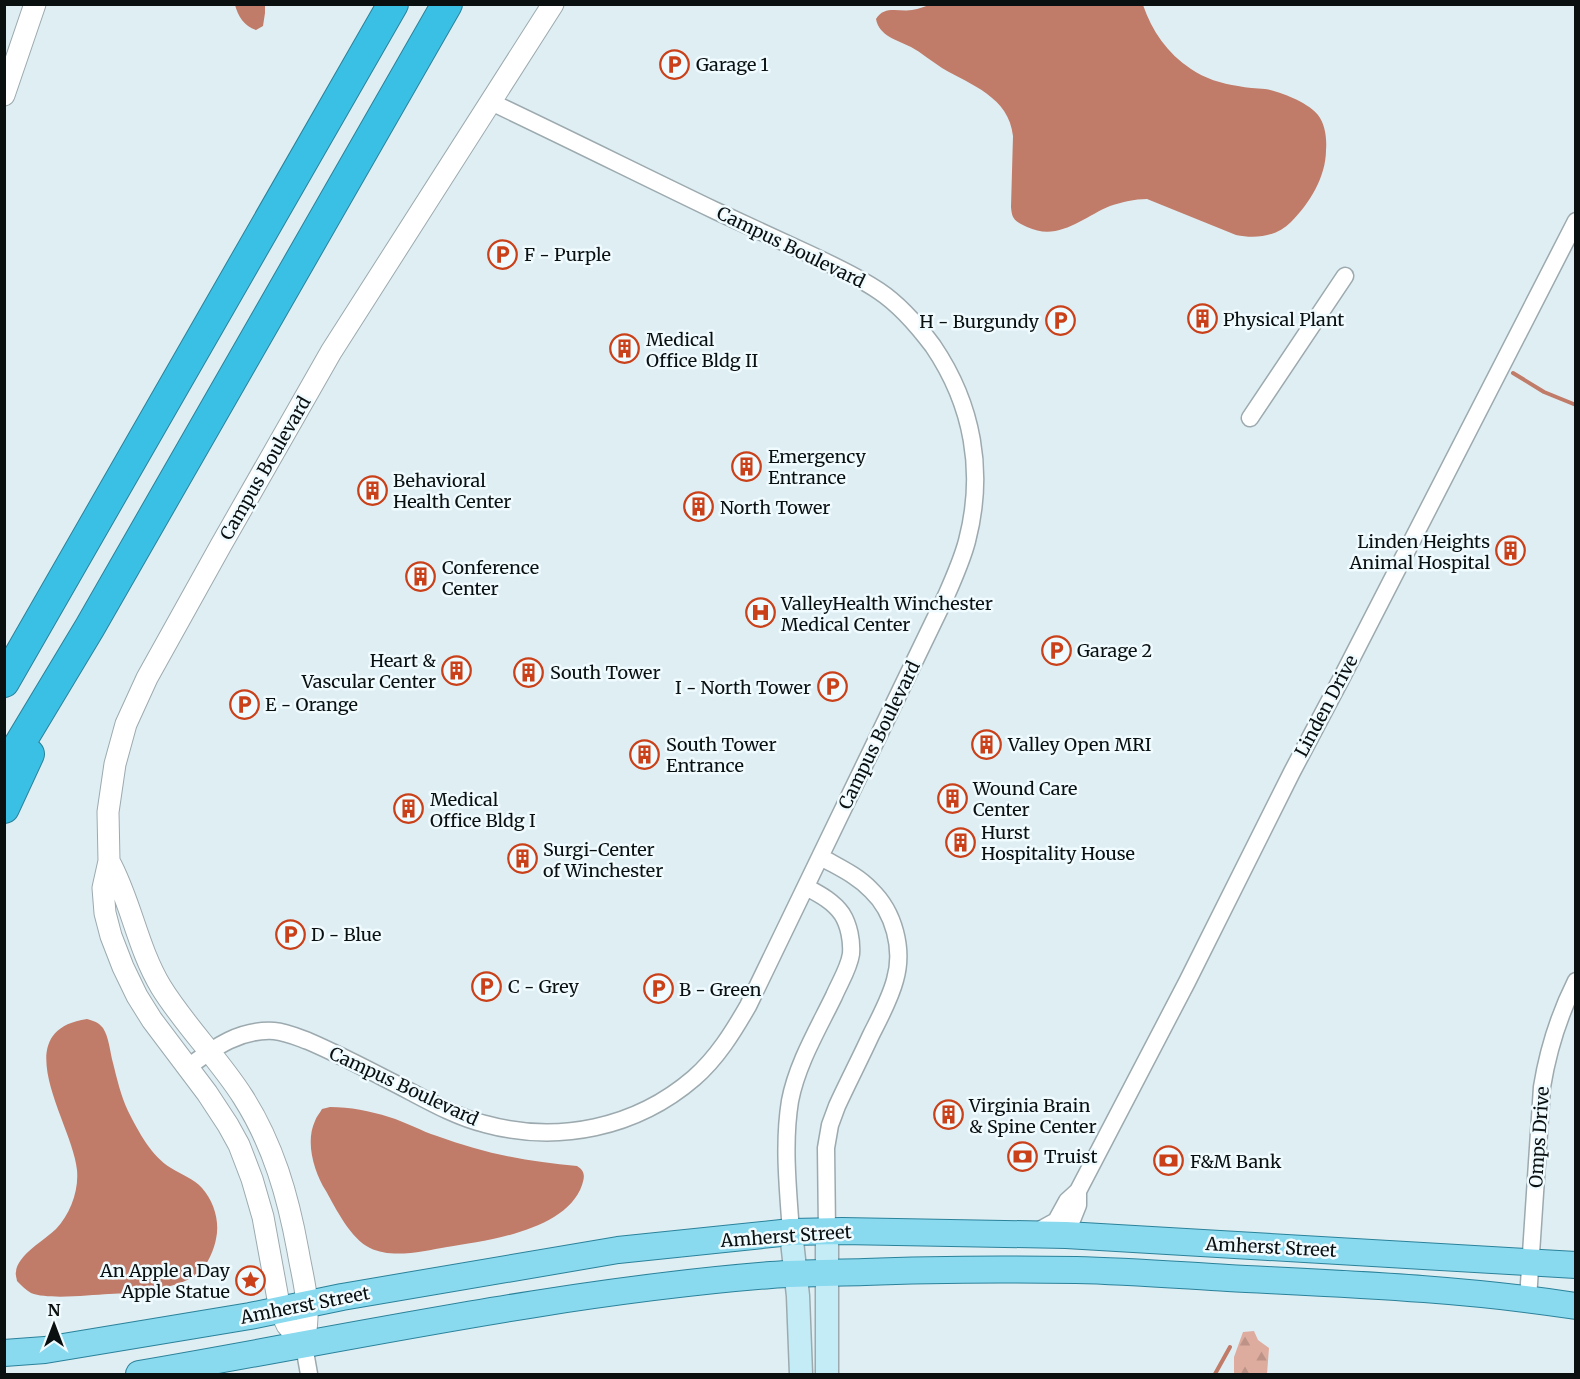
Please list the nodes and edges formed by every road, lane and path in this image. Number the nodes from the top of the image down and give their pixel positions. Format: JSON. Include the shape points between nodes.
{"nodes":[{"id":1,"x":35,"y":4,"type":"edge"},
{"id":2,"x":393,"y":4,"type":"edge"},
{"id":3,"x":447,"y":4,"type":"edge"},
{"id":4,"x":553,"y":4,"type":"edge"},
{"id":5,"x":4,"y":95,"type":"edge"},
{"id":6,"x":491,"y":102,"type":"junction"},
{"id":7,"x":1573,"y":232,"type":"edge"},
{"id":8,"x":1345,"y":276,"type":"dead end"},
{"id":9,"x":1251,"y":418,"type":"dead end"},
{"id":10,"x":90,"y":627,"type":"junction"},
{"id":11,"x":4,"y":682,"type":"edge"},
{"id":12,"x":4,"y":770,"type":"edge"},
{"id":13,"x":4,"y":808,"type":"edge"},
{"id":14,"x":821,"y":857,"type":"junction"},
{"id":15,"x":109,"y":861,"type":"junction"},
{"id":16,"x":806,"y":887,"type":"junction"},
{"id":17,"x":1575,"y":981,"type":"edge"},
{"id":18,"x":209,"y":1052,"type":"junction"},
{"id":19,"x":188,"y":1067,"type":"junction"},
{"id":20,"x":1078,"y":1191,"type":"junction"},
{"id":21,"x":827,"y":1231,"type":"junction"},
{"id":22,"x":791,"y":1232,"type":"junction"},
{"id":23,"x":1032,"y":1234,"type":"junction"},
{"id":24,"x":1066,"y":1235,"type":"junction"},
{"id":25,"x":1110,"y":1238,"type":"junction"},
{"id":26,"x":1530,"y":1262,"type":"junction"},
{"id":27,"x":1575,"y":1265,"type":"edge"},
{"id":28,"x":985,"y":1269,"type":"junction"},
{"id":29,"x":1055,"y":1270,"type":"junction"},
{"id":30,"x":827,"y":1273,"type":"junction"},
{"id":31,"x":796,"y":1275,"type":"junction"},
{"id":32,"x":1528,"y":1299,"type":"junction"},
{"id":33,"x":307,"y":1304,"type":"junction"},
{"id":34,"x":1575,"y":1306,"type":"edge"},
{"id":35,"x":280,"y":1310,"type":"junction"},
{"id":36,"x":304,"y":1346,"type":"junction"},
{"id":37,"x":4,"y":1353,"type":"edge"},
{"id":38,"x":139,"y":1374,"type":"edge"},
{"id":39,"x":309,"y":1374,"type":"edge"},
{"id":40,"x":801,"y":1374,"type":"edge"},
{"id":41,"x":827,"y":1374,"type":"edge"}],
"edges":[{"from":1,"to":5,"type":"street"},
{"from":2,"to":11,"type":"highway"},
{"from":3,"to":10,"type":"highway"},
{"from":4,"to":6,"type":"street","name":"Campus Boulevard"},
{"from":6,"to":14,"type":"street","name":"Campus Boulevard","via":[[865,282],[913,321],[954,382],[969,426],[975,465],[974,505],[967,541],[946,596]]},
{"from":6,"to":15,"type":"street","name":"Campus Boulevard","via":[[331,352],[147,678],[126,724],[115,764],[108,812]]},
{"from":7,"to":20,"type":"street","name":"Linden Drive"},
{"from":8,"to":9,"type":"street"},
{"from":10,"to":12,"type":"highway"},
{"from":10,"to":13,"type":"highway"},
{"from":14,"to":16,"type":"street","name":"Campus Boulevard"},
{"from":14,"to":21,"type":"street","via":[[876,895],[892,922],[898,956],[890,994],[830,1125],[825,1160]]},
{"from":15,"to":18,"type":"street","name":"Campus Boulevard","via":[[156,977]]},
{"from":15,"to":19,"type":"street","name":"Campus Boulevard","via":[[104,888],[111,936],[137,996]]},
{"from":16,"to":18,"type":"street","name":"Campus Boulevard","via":[[748,1006],[722,1047],[680,1089],[619,1122],[571,1132],[543,1133],[482,1124],[322,1047],[280,1031],[240,1035]]},
{"from":16,"to":22,"type":"street","via":[[828,899],[843,915],[851,954],[790,1100],[787,1154]]},
{"from":17,"to":26,"type":"street","name":"Omps Drive","via":[[1546,1060]]},
{"from":18,"to":19,"type":"street","name":"Campus Boulevard"},
{"from":18,"to":33,"type":"street","name":"Campus Boulevard","via":[[242,1095],[274,1159],[287,1201]]},
{"from":19,"to":35,"type":"street","name":"Campus Boulevard","via":[[228,1125],[252,1179]]},
{"from":20,"to":23,"type":"street","name":"Linden Drive","via":[[1056,1221]]},
{"from":20,"to":24,"type":"street","name":"Linden Drive","via":[[1078,1205]]},
{"from":21,"to":22,"type":"main road","name":"Amherst Street"},
{"from":21,"to":23,"type":"main road","name":"Amherst Street"},
{"from":21,"to":30,"type":"main road"},
{"from":22,"to":31,"type":"main road"},
{"from":22,"to":33,"type":"main road","name":"Amherst Street","via":[[618,1250]]},
{"from":23,"to":24,"type":"main road","name":"Amherst Street"},
{"from":24,"to":25,"type":"main road","name":"Amherst Street"},
{"from":24,"to":28,"type":"main road","via":[[1044,1257]]},
{"from":25,"to":26,"type":"main road","name":"Amherst Street"},
{"from":25,"to":29,"type":"main road","via":[[1076,1247]]},
{"from":26,"to":27,"type":"main road","name":"Amherst Street"},
{"from":26,"to":32,"type":"street","name":"Omps Drive"},
{"from":28,"to":29,"type":"main road","name":"Amherst Street"},
{"from":28,"to":30,"type":"main road","name":"Amherst Street"},
{"from":29,"to":32,"type":"main road","name":"Amherst Street","via":[[1306,1282]]},
{"from":30,"to":31,"type":"main road","name":"Amherst Street"},
{"from":30,"to":41,"type":"main road"},
{"from":31,"to":36,"type":"main road","name":"Amherst Street","via":[[655,1287]]},
{"from":31,"to":40,"type":"main road"},
{"from":32,"to":34,"type":"main road","name":"Amherst Street"},
{"from":33,"to":35,"type":"main road","name":"Amherst Street"},
{"from":33,"to":36,"type":"street","name":"Campus Boulevard"},
{"from":35,"to":36,"type":"street","name":"Campus Boulevard"},
{"from":35,"to":37,"type":"main road","name":"Amherst Street","via":[[45,1350]]},
{"from":36,"to":38,"type":"main road","name":"Amherst Street"},
{"from":36,"to":39,"type":"street"}]}
